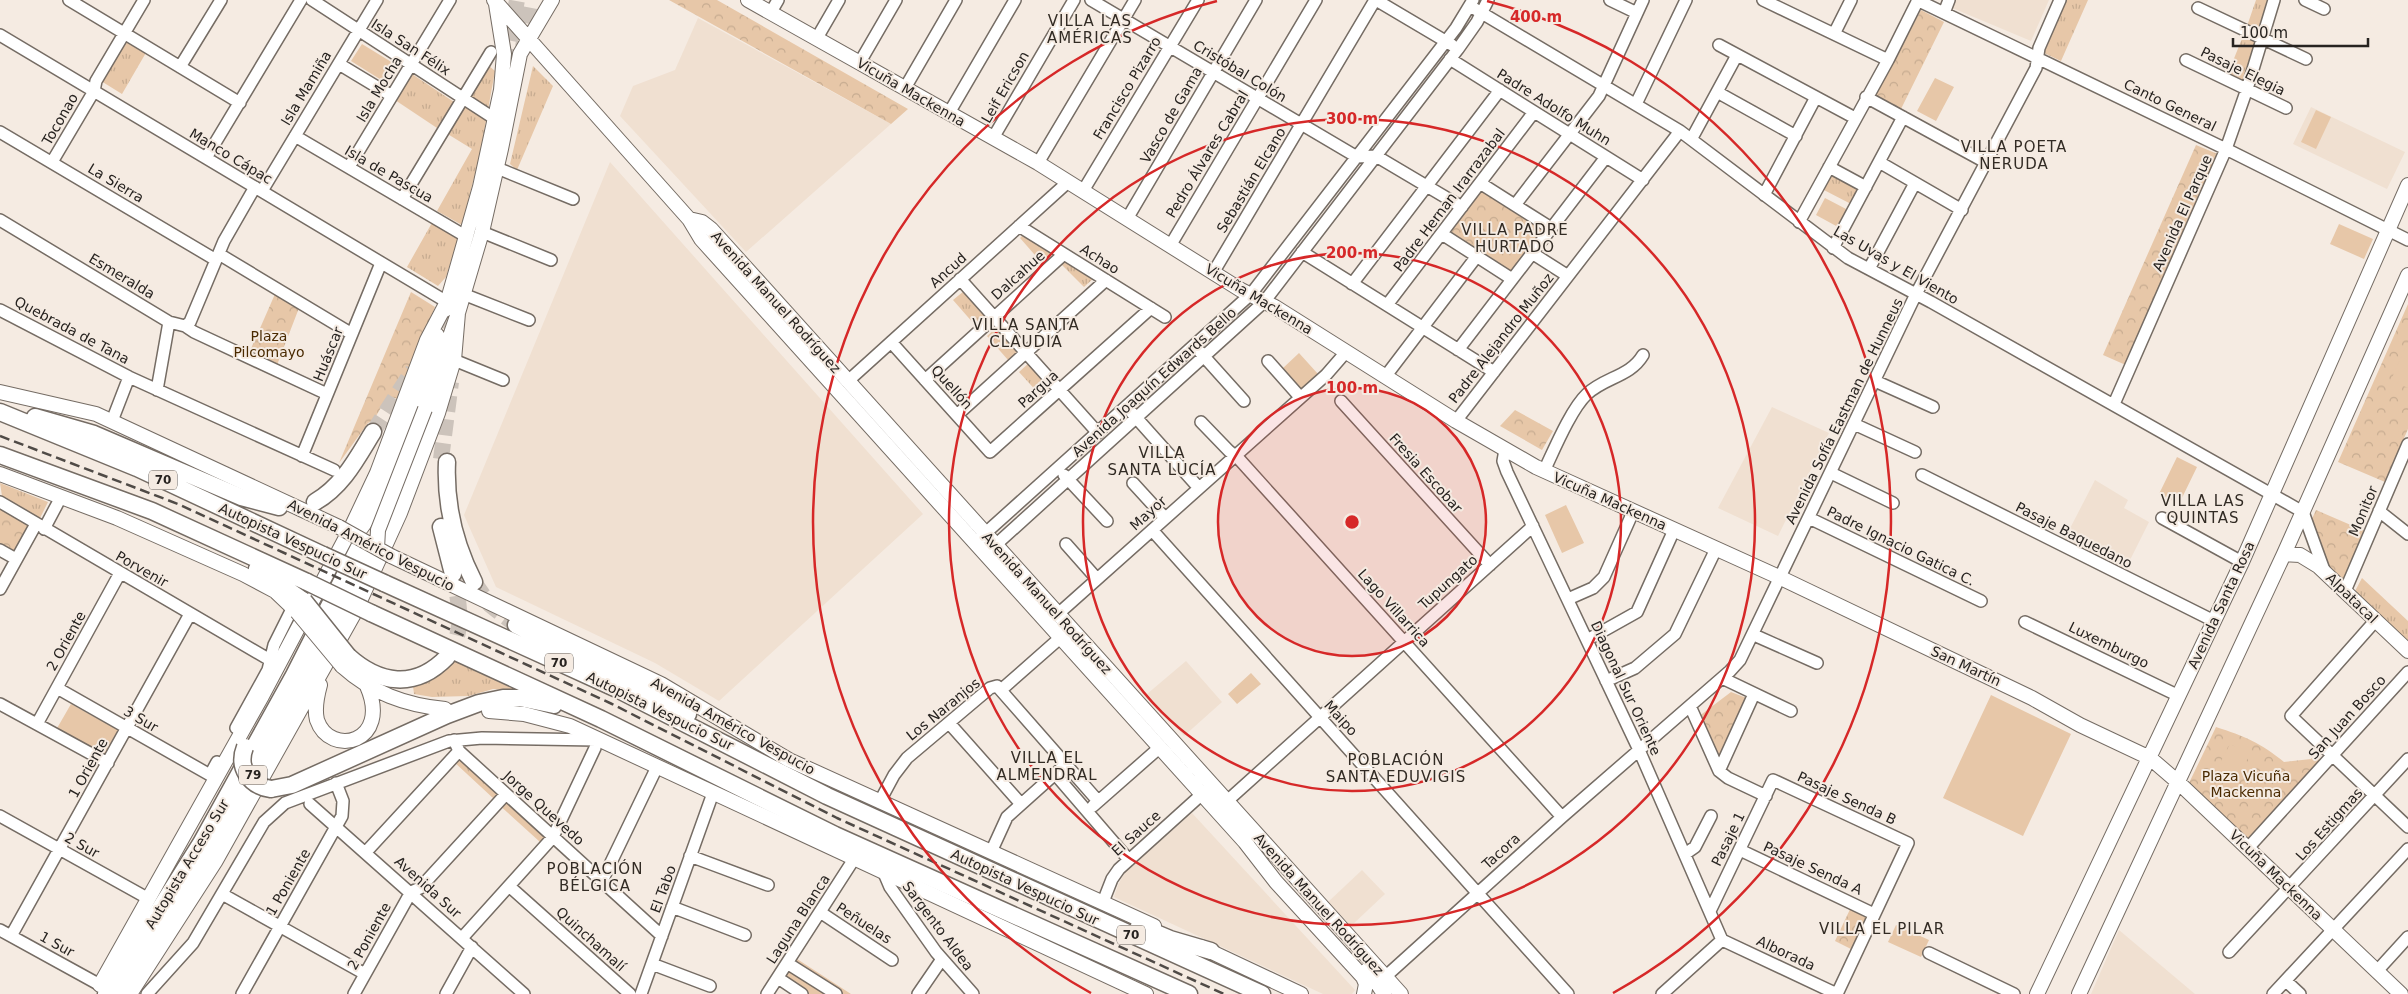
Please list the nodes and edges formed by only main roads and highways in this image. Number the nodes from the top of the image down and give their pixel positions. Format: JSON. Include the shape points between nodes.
{"nodes":[{"id":1,"x":495,"y":0,"type":"edge"},
{"id":2,"x":552,"y":0,"type":"edge"},
{"id":3,"x":748,"y":0,"type":"edge"},
{"id":4,"x":528,"y":38,"type":"junction"},
{"id":5,"x":2408,"y":185,"type":"edge"},
{"id":6,"x":689,"y":219,"type":"junction"},
{"id":7,"x":2408,"y":275,"type":"edge"},
{"id":8,"x":454,"y":295,"type":"junction"},
{"id":9,"x":458,"y":313,"type":"junction"},
{"id":10,"x":798,"y":326,"type":"junction"},
{"id":11,"x":780,"y":327,"type":"junction"},
{"id":12,"x":826,"y":379,"type":"junction"},
{"id":13,"x":846,"y":379,"type":"junction"},
{"id":14,"x":0,"y":392,"type":"edge"},
{"id":15,"x":420,"y":407,"type":"junction"},
{"id":16,"x":0,"y":411,"type":"edge"},
{"id":17,"x":373,"y":432,"type":"tunnel mouth"},
{"id":18,"x":898,"y":437,"type":"junction"},
{"id":19,"x":881,"y":439,"type":"junction"},
{"id":20,"x":0,"y":455,"type":"edge"},
{"id":21,"x":0,"y":474,"type":"edge"},
{"id":22,"x":315,"y":502,"type":"dead end"},
{"id":23,"x":279,"y":507,"type":"dead end"},
{"id":24,"x":217,"y":541,"type":"junction"},
{"id":25,"x":365,"y":544,"type":"junction"},
{"id":26,"x":990,"y":550,"type":"junction"},
{"id":27,"x":2284,"y":554,"type":"junction"},
{"id":28,"x":346,"y":571,"type":"junction"},
{"id":29,"x":453,"y":574,"type":"tunnel mouth"},
{"id":30,"x":1780,"y":578,"type":"joint"},
{"id":31,"x":474,"y":582,"type":"tunnel mouth"},
{"id":32,"x":298,"y":607,"type":"junction"},
{"id":33,"x":516,"y":625,"type":"tunnel mouth"},
{"id":34,"x":2408,"y":651,"type":"edge"},
{"id":35,"x":447,"y":657,"type":"tunnel mouth"},
{"id":36,"x":345,"y":661,"type":"junction"},
{"id":37,"x":323,"y":672,"type":"junction"},
{"id":38,"x":367,"y":686,"type":"junction"},
{"id":39,"x":445,"y":709,"type":"dead end"},
{"id":40,"x":488,"y":711,"type":"dead end"},
{"id":41,"x":601,"y":719,"type":"junction"},
{"id":42,"x":732,"y":746,"type":"junction"},
{"id":43,"x":2150,"y":758,"type":"junction"},
{"id":44,"x":210,"y":775,"type":"road end"},
{"id":45,"x":2179,"y":783,"type":"junction"},
{"id":46,"x":1245,"y":842,"type":"junction"},
{"id":47,"x":179,"y":847,"type":"junction"},
{"id":48,"x":1001,"y":876,"type":"junction"},
{"id":49,"x":1093,"y":951,"type":"junction"},
{"id":50,"x":1211,"y":951,"type":"junction"},
{"id":51,"x":100,"y":991,"type":"edge"},
{"id":52,"x":120,"y":994,"type":"edge"},
{"id":53,"x":130,"y":994,"type":"edge"},
{"id":54,"x":1146,"y":994,"type":"edge"},
{"id":55,"x":1163,"y":994,"type":"edge"},
{"id":56,"x":1189,"y":994,"type":"edge"},
{"id":57,"x":1262,"y":994,"type":"edge"},
{"id":58,"x":1301,"y":994,"type":"edge"},
{"id":59,"x":1364,"y":994,"type":"edge"},
{"id":60,"x":1384,"y":994,"type":"edge"},
{"id":61,"x":1401,"y":994,"type":"edge"},
{"id":62,"x":2037,"y":994,"type":"edge"},
{"id":63,"x":2079,"y":994,"type":"edge"},
{"id":64,"x":2401,"y":994,"type":"edge"}],
"edges":[{"from":1,"to":4,"type":"main road","name":"Avenida Manuel Rodríguez"},
{"from":1,"to":8,"type":"main road","via":[[504,61],[495,119]]},
{"from":2,"to":4,"type":"main road"},
{"from":3,"to":30,"type":"main road","name":"Vicuña Mackenna","via":[[1038,164],[1505,450],[1544,471]]},
{"from":4,"to":6,"type":"main road","name":"Avenida Manuel Rodríguez"},
{"from":4,"to":8,"type":"main road","via":[[518,63],[482,232]]},
{"from":5,"to":43,"type":"main road","name":"Avenida Santa Rosa","via":[[2273,494]]},
{"from":6,"to":10,"type":"main road","name":"Avenida Manuel Rodríguez","via":[[702,222],[710,229]]},
{"from":6,"to":11,"type":"main road","name":"Avenida Manuel Rodríguez","via":[[700,239]]},
{"from":7,"to":27,"type":"main road"},
{"from":8,"to":9,"type":"main road"},
{"from":8,"to":15,"type":"main road"},
{"from":8,"to":47,"type":"main road","via":[[417,363],[369,493]]},
{"from":9,"to":15,"type":"main road"},
{"from":9,"to":37,"type":"main road","via":[[454,360],[438,412],[400,513]]},
{"from":10,"to":11,"type":"main road"},
{"from":10,"to":13,"type":"main road","name":"Avenida Manuel Rodríguez"},
{"from":11,"to":12,"type":"main road","name":"Avenida Manuel Rodríguez"},
{"from":12,"to":13,"type":"main road"},
{"from":12,"to":19,"type":"main road","name":"Avenida Manuel Rodríguez"},
{"from":13,"to":18,"type":"main road","name":"Avenida Manuel Rodríguez"},
{"from":14,"to":25,"type":"main road","name":"Avenida Américo Vespucio","bridge":true,"via":[[87,411],[112,421],[339,527]]},
{"from":15,"to":25,"type":"main road","bridge":true,"via":[[378,530]]},
{"from":15,"to":25,"type":"main road","via":[[364,527]]},
{"from":16,"to":23,"type":"highway","via":[[54,421],[94,434],[240,497]]},
{"from":16,"to":42,"type":"highway","name":"Autopista Vespucio Sur","number":"70","bridge":true,"via":[[137,468],[617,689]]},
{"from":17,"to":22,"type":"highway","via":[[342,480]]},
{"from":18,"to":19,"type":"main road"},
{"from":18,"to":26,"type":"main road","name":"Avenida Manuel Rodríguez","via":[[985,534]]},
{"from":19,"to":26,"type":"main road","name":"Avenida Manuel Rodríguez","via":[[975,544]]},
{"from":20,"to":24,"type":"highway","number":"70","via":[[127,501]]},
{"from":21,"to":32,"type":"main road","via":[[117,518],[242,574]]},
{"from":24,"to":32,"type":"highway","via":[[282,584]]},
{"from":24,"to":41,"type":"highway","number":"70","bridge":true},
{"from":25,"to":28,"type":"highway","name":"Autopista Acceso Sur","number":"79"},
{"from":25,"to":50,"type":"main road","name":"Avenida Américo Vespucio","bridge":true,"via":[[645,676],[789,760]]},
{"from":25,"to":52,"type":"highway","name":"Autopista Acceso Sur","number":"79","via":[[305,682],[219,837]]},
{"from":26,"to":46,"type":"main road","name":"Avenida Manuel Rodríguez","via":[[1060,638]]},
{"from":26,"to":61,"type":"main road","name":"Avenida Manuel Rodríguez","via":[[1058,614]]},
{"from":27,"to":34,"type":"main road","name":"Alpatacal","via":[[2300,555],[2324,570]]},
{"from":27,"to":45,"type":"main road"},
{"from":28,"to":41,"type":"highway","bridge":true,"via":[[309,625],[245,746],[242,761],[247,776],[260,786],[271,789],[292,785],[447,715],[495,700],[528,699]]},
{"from":28,"to":51,"type":"highway","name":"Autopista Acceso Sur","number":"79","via":[[294,675],[166,903]]},
{"from":29,"to":31,"type":"highway","via":[[438,506],[437,484],[444,460],[451,521],[458,548]]},
{"from":30,"to":43,"type":"main road","name":"San Martín"},
{"from":32,"to":36,"type":"highway","bridge":true},
{"from":33,"to":42,"type":"highway","via":[[667,700]]},
{"from":35,"to":36,"type":"highway","via":[[424,674],[400,680],[371,673]]},
{"from":36,"to":38,"type":"main road"},
{"from":37,"to":38,"type":"main road","via":[[316,715],[324,731],[336,739],[356,739],[369,726],[374,709]]},
{"from":37,"to":53,"type":"main road","via":[[203,883]]},
{"from":38,"to":39,"type":"main road","via":[[401,702]]},
{"from":40,"to":54,"type":"main road","via":[[524,714],[570,726],[597,744],[657,767]]},
{"from":41,"to":49,"type":"highway","number":"70","via":[[804,820]]},
{"from":42,"to":48,"type":"highway","name":"Autopista Vespucio Sur","number":"70","via":[[820,792]]},
{"from":43,"to":45,"type":"main road","name":"Vicuña Mackenna"},
{"from":43,"to":62,"type":"main road","name":"Avenida Santa Rosa"},
{"from":44,"to":47,"type":"main road"},
{"from":45,"to":63,"type":"main road"},
{"from":45,"to":64,"type":"main road","name":"Vicuña Mackenna"},
{"from":46,"to":59,"type":"main road","name":"Avenida Manuel Rodríguez","via":[[1276,882],[1363,977],[1366,984]]},
{"from":46,"to":60,"type":"main road","via":[[1290,883],[1352,950]]},
{"from":47,"to":51,"type":"main road"},
{"from":48,"to":50,"type":"highway","via":[[1046,887],[1155,934]]},
{"from":48,"to":57,"type":"highway","name":"Autopista Vespucio Sur","number":"70"},
{"from":49,"to":55,"type":"highway"},
{"from":49,"to":56,"type":"highway","number":"70"},
{"from":50,"to":58,"type":"main road","name":"Avenida Américo Vespucio"}]}
